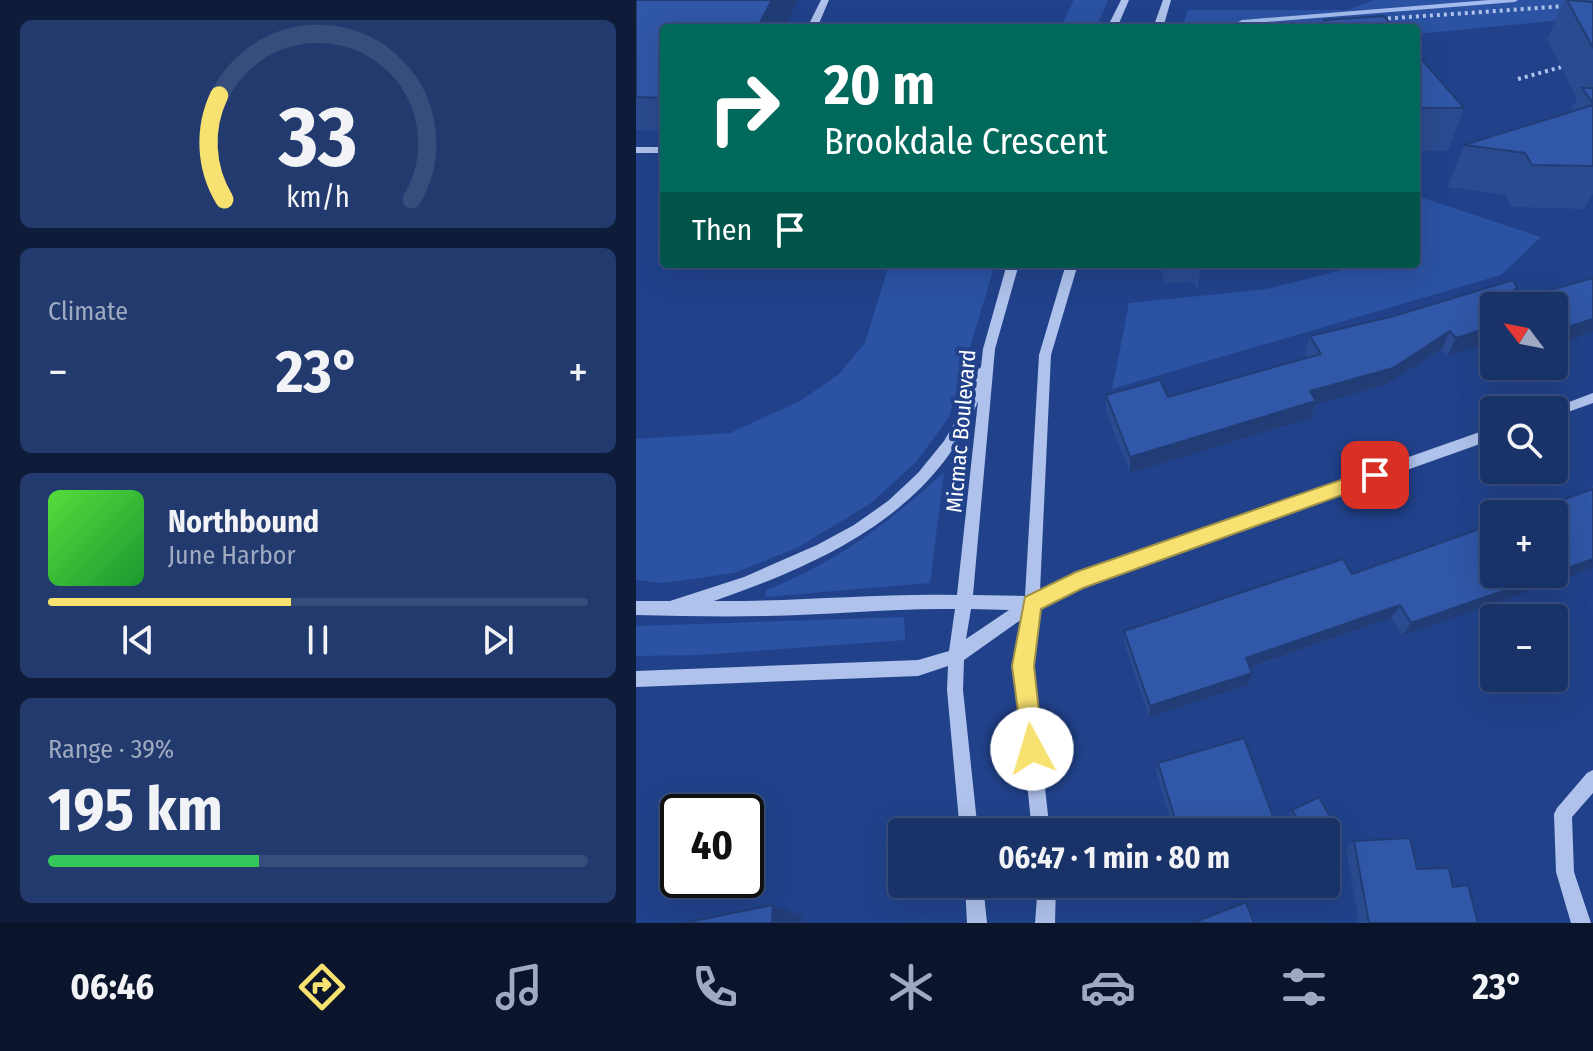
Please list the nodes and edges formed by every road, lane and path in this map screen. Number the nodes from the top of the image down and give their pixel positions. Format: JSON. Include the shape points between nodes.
{"nodes":[{"id":1,"x":825,"y":0,"type":"edge"},
{"id":2,"x":1125,"y":0,"type":"edge"},
{"id":3,"x":1167,"y":0,"type":"edge"},
{"id":4,"x":1578,"y":5,"type":"edge"},
{"id":5,"x":1381,"y":19,"type":"edge"},
{"id":6,"x":1339,"y":23,"type":"edge"},
{"id":7,"x":814,"y":24,"type":"edge"},
{"id":8,"x":1114,"y":24,"type":"edge"},
{"id":9,"x":1159,"y":24,"type":"edge"},
{"id":10,"x":1328,"y":24,"type":"edge"},
{"id":11,"x":1574,"y":60,"type":"dead end"},
{"id":12,"x":1518,"y":79,"type":"dead end"},
{"id":13,"x":636,"y":150,"type":"edge"},
{"id":14,"x":660,"y":150,"type":"edge"},
{"id":15,"x":1012,"y":268,"type":"edge"},
{"id":16,"x":1071,"y":268,"type":"edge"},
{"id":17,"x":989,"y":349,"type":"junction"},
{"id":18,"x":1593,"y":398,"type":"edge"},
{"id":19,"x":1568,"y":407,"type":"edge"},
{"id":20,"x":1480,"y":438,"type":"edge"},
{"id":21,"x":1032,"y":603,"type":"junction"},
{"id":22,"x":962,"y":604,"type":"junction"},
{"id":23,"x":636,"y":608,"type":"edge"},
{"id":24,"x":668,"y":609,"type":"junction"},
{"id":25,"x":956,"y":656,"type":"junction"},
{"id":26,"x":636,"y":679,"type":"edge"},
{"id":27,"x":1593,"y":779,"type":"edge"},
{"id":28,"x":968,"y":818,"type":"edge"},
{"id":29,"x":1039,"y":818,"type":"edge"},
{"id":30,"x":975,"y":898,"type":"edge"},
{"id":31,"x":1046,"y":898,"type":"edge"},
{"id":32,"x":977,"y":923,"type":"edge"},
{"id":33,"x":1045,"y":923,"type":"edge"},
{"id":34,"x":1581,"y":923,"type":"edge"}],
"edges":[{"from":1,"to":7,"type":"street"},
{"from":2,"to":8,"type":"street"},
{"from":3,"to":9,"type":"street"},
{"from":4,"to":5,"type":"path"},
{"from":6,"to":10,"type":"path"},
{"from":11,"to":12,"type":"path"},
{"from":13,"to":14,"type":"street"},
{"from":15,"to":17,"type":"street","name":"Micmac Boulevard"},
{"from":16,"to":21,"type":"street","via":[[1045,355]]},
{"from":17,"to":22,"type":"street","name":"Micmac Boulevard"},
{"from":17,"to":24,"type":"street","via":[[972,402],[949,446],[914,485],[814,556],[757,582]]},
{"from":18,"to":19,"type":"street"},
{"from":20,"to":21,"type":"street","via":[[1076,581]]},
{"from":21,"to":22,"type":"street"},
{"from":21,"to":25,"type":"street"},
{"from":21,"to":29,"type":"street","via":[[1023,666]]},
{"from":22,"to":24,"type":"street"},
{"from":22,"to":25,"type":"street","name":"Micmac Boulevard"},
{"from":23,"to":24,"type":"street"},
{"from":25,"to":26,"type":"street","via":[[918,668]]},
{"from":25,"to":28,"type":"street","name":"Micmac Boulevard"},
{"from":27,"to":34,"type":"street","via":[[1563,814],[1565,872]]},
{"from":30,"to":32,"type":"street"},
{"from":31,"to":33,"type":"street"}]}
